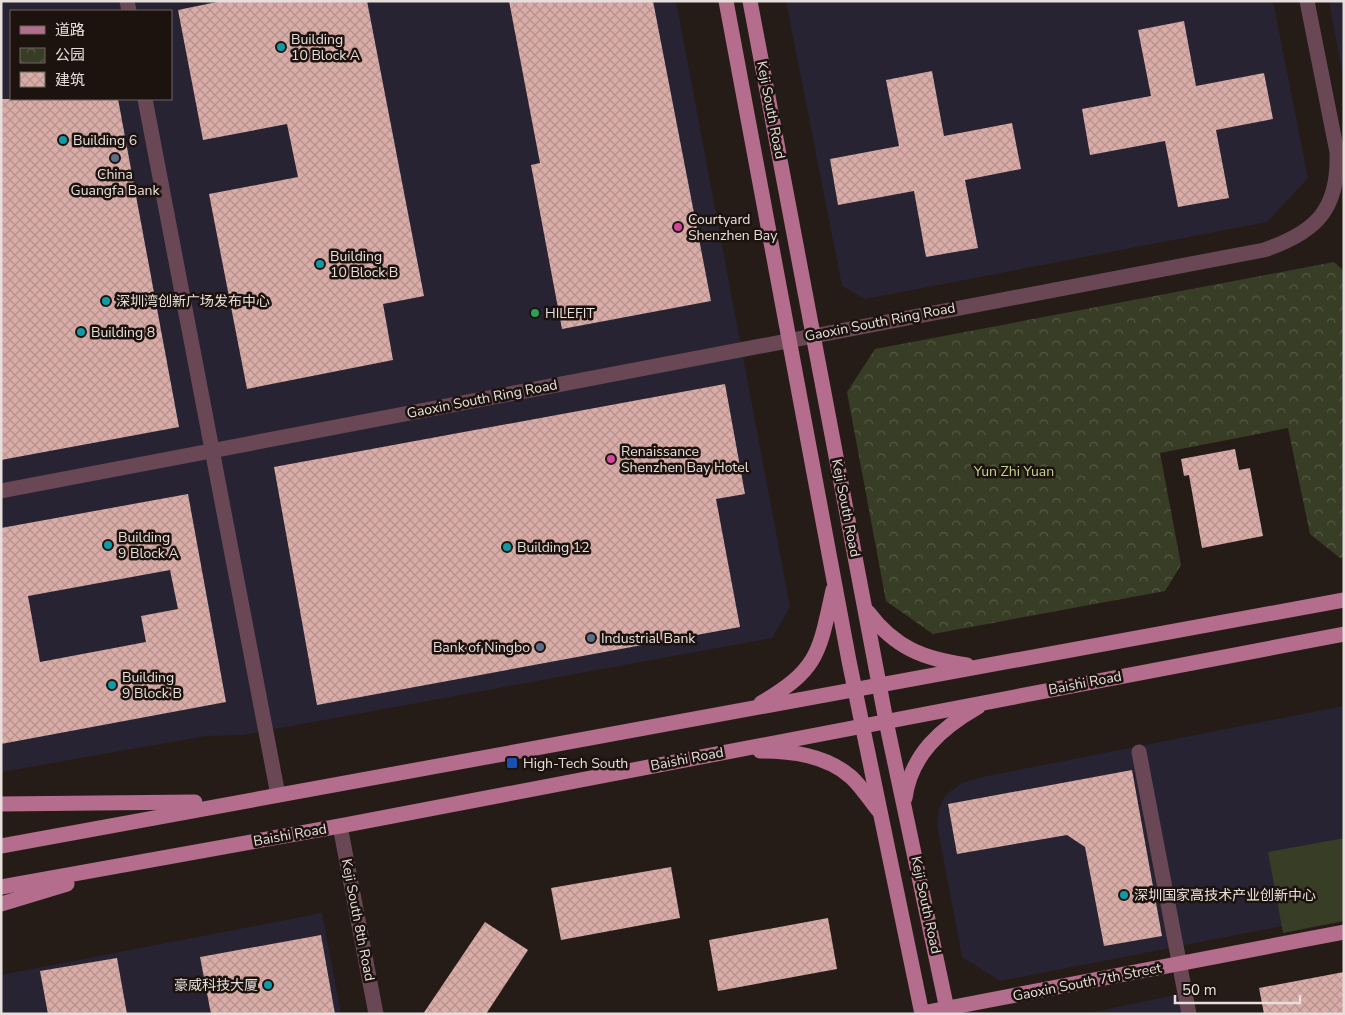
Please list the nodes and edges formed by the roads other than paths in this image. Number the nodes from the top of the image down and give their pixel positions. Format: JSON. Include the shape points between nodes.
{"nodes":[{"id":1,"x":726,"y":1,"type":"edge"},
{"id":2,"x":750,"y":1,"type":"edge"},
{"id":3,"x":1307,"y":1,"type":"edge"},
{"id":4,"x":145,"y":100,"type":"edge"},
{"id":5,"x":813,"y":334,"type":"junction"},
{"id":6,"x":789,"y":339,"type":"junction"},
{"id":7,"x":212,"y":451,"type":"junction"},
{"id":8,"x":1,"y":491,"type":"edge"},
{"id":9,"x":834,"y":583,"type":"junction"},
{"id":10,"x":1344,"y":600,"type":"edge"},
{"id":11,"x":865,"y":608,"type":"junction"},
{"id":12,"x":1344,"y":634,"type":"edge"},
{"id":13,"x":981,"y":667,"type":"junction"},
{"id":14,"x":880,"y":686,"type":"junction"},
{"id":15,"x":854,"y":690,"type":"junction"},
{"id":16,"x":988,"y":702,"type":"junction"},
{"id":17,"x":751,"y":709,"type":"junction"},
{"id":18,"x":886,"y":721,"type":"junction"},
{"id":19,"x":862,"y":726,"type":"junction"},
{"id":20,"x":726,"y":752,"type":"junction"},
{"id":21,"x":1138,"y":752,"type":"dead end"},
{"id":22,"x":278,"y":795,"type":"junction"},
{"id":23,"x":232,"y":802,"type":"junction"},
{"id":24,"x":43,"y":803,"type":"junction"},
{"id":25,"x":1,"y":804,"type":"edge"},
{"id":26,"x":904,"y":807,"type":"junction"},
{"id":27,"x":1,"y":811,"type":"edge"},
{"id":28,"x":880,"y":812,"type":"junction"},
{"id":29,"x":340,"y":826,"type":"junction"},
{"id":30,"x":1,"y":846,"type":"edge"},
{"id":31,"x":128,"y":865,"type":"junction"},
{"id":32,"x":1,"y":887,"type":"edge"},
{"id":33,"x":1,"y":904,"type":"edge"},
{"id":34,"x":1344,"y":932,"type":"edge"},
{"id":35,"x":1179,"y":964,"type":"junction"},
{"id":36,"x":947,"y":1011,"type":"edge"},
{"id":37,"x":376,"y":1014,"type":"edge"},
{"id":38,"x":921,"y":1014,"type":"edge"},
{"id":39,"x":1189,"y":1014,"type":"edge"}],
"edges":[{"from":1,"to":6,"type":"main road","name":"Keji South Road"},
{"from":2,"to":5,"type":"main road","name":"Keji South Road"},
{"from":3,"to":5,"type":"street","name":"Gaoxin South Ring Road","via":[[1338,174],[1325,213],[1308,230],[1264,250]]},
{"from":4,"to":7,"type":"street"},
{"from":5,"to":6,"type":"street","name":"Gaoxin South Ring Road"},
{"from":5,"to":11,"type":"main road","name":"Keji South Road"},
{"from":6,"to":7,"type":"street","name":"Gaoxin South Ring Road"},
{"from":6,"to":9,"type":"main road","name":"Keji South Road"},
{"from":7,"to":8,"type":"street","name":"Gaoxin South Ring Road"},
{"from":7,"to":22,"type":"street"},
{"from":9,"to":15,"type":"main road","name":"Keji South Road"},
{"from":9,"to":17,"type":"main road","via":[[824,631],[810,665],[785,689]]},
{"from":10,"to":13,"type":"main road"},
{"from":11,"to":13,"type":"main road","via":[[881,630],[915,653],[944,662]]},
{"from":11,"to":14,"type":"main road","name":"Keji South Road"},
{"from":12,"to":16,"type":"main road","name":"Baishi Road"},
{"from":13,"to":14,"type":"main road"},
{"from":14,"to":15,"type":"main road"},
{"from":14,"to":18,"type":"main road","name":"Keji South Road"},
{"from":15,"to":17,"type":"main road"},
{"from":15,"to":19,"type":"main road","name":"Keji South Road"},
{"from":16,"to":18,"type":"main road","name":"Baishi Road"},
{"from":16,"to":26,"type":"main road","via":[[943,729],[930,742],[913,769]]},
{"from":17,"to":22,"type":"main road"},
{"from":18,"to":19,"type":"main road","name":"Baishi Road"},
{"from":18,"to":26,"type":"main road","name":"Keji South Road"},
{"from":19,"to":20,"type":"main road","name":"Baishi Road"},
{"from":19,"to":28,"type":"main road","name":"Keji South Road"},
{"from":20,"to":28,"type":"main road","via":[[794,753],[821,759],[852,777]]},
{"from":20,"to":29,"type":"main road","name":"Baishi Road"},
{"from":21,"to":35,"type":"street"},
{"from":22,"to":23,"type":"main road"},
{"from":23,"to":24,"type":"main road"},
{"from":23,"to":30,"type":"main road"},
{"from":24,"to":25,"type":"main road"},
{"from":24,"to":27,"type":"main road"},
{"from":26,"to":36,"type":"main road","name":"Keji South Road"},
{"from":28,"to":38,"type":"main road","name":"Keji South Road"},
{"from":29,"to":31,"type":"main road","name":"Baishi Road"},
{"from":29,"to":37,"type":"street","name":"Keji South 8th Road"},
{"from":31,"to":32,"type":"main road","name":"Baishi Road"},
{"from":31,"to":33,"type":"main road"},
{"from":34,"to":35,"type":"main road","name":"Gaoxin South 7th Street"},
{"from":35,"to":36,"type":"main road","name":"Gaoxin South 7th Street"},
{"from":35,"to":39,"type":"street"},
{"from":36,"to":38,"type":"main road","name":"Gaoxin South 7th Street"}]}
